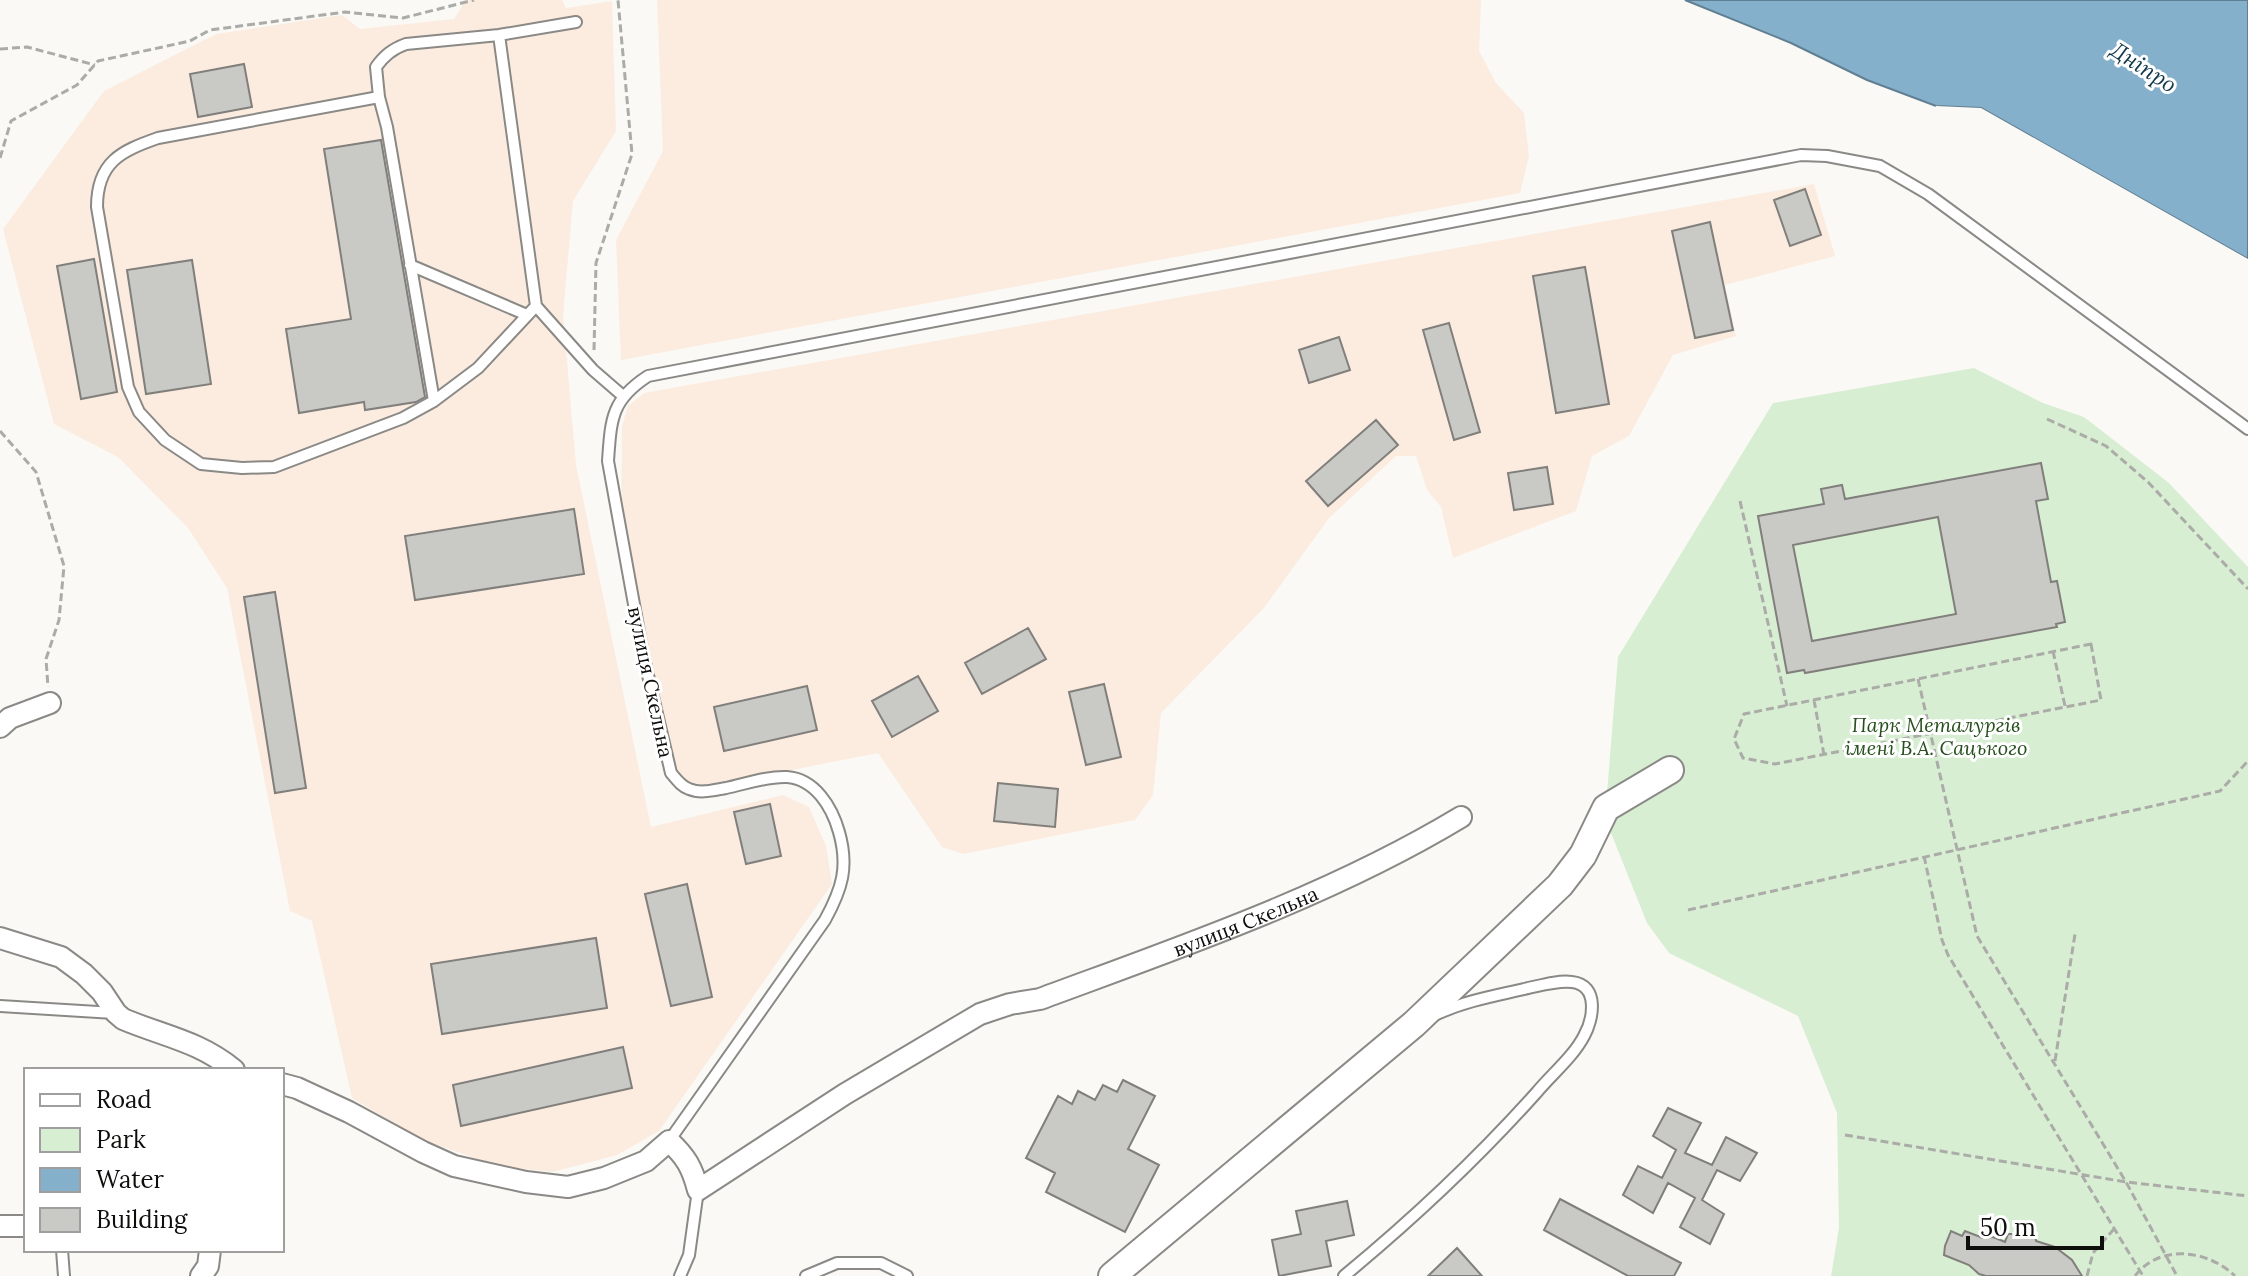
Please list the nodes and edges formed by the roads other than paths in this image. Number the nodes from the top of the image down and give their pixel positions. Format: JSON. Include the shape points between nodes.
{"nodes":[{"id":1,"x":576,"y":22,"type":"dead end"},
{"id":2,"x":499,"y":35,"type":"junction"},
{"id":3,"x":379,"y":97,"type":"junction"},
{"id":4,"x":410,"y":265,"type":"junction"},
{"id":5,"x":536,"y":306,"type":"junction"},
{"id":6,"x":527,"y":315,"type":"junction"},
{"id":7,"x":623,"y":396,"type":"junction"},
{"id":8,"x":434,"y":401,"type":"junction"},
{"id":9,"x":2245,"y":424,"type":"edge"},
{"id":10,"x":50,"y":703,"type":"road end"},
{"id":11,"x":0,"y":727,"type":"edge"},
{"id":12,"x":1670,"y":770,"type":"dead end"},
{"id":13,"x":1461,"y":817,"type":"dead end"},
{"id":14,"x":0,"y":938,"type":"edge"},
{"id":15,"x":0,"y":1006,"type":"edge"},
{"id":16,"x":116,"y":1013,"type":"junction"},
{"id":17,"x":1414,"y":1024,"type":"junction"},
{"id":18,"x":232,"y":1068,"type":"edge"},
{"id":19,"x":284,"y":1085,"type":"edge"},
{"id":20,"x":669,"y":1141,"type":"junction"},
{"id":21,"x":698,"y":1190,"type":"junction"},
{"id":22,"x":0,"y":1226,"type":"edge"},
{"id":23,"x":24,"y":1226,"type":"edge"},
{"id":24,"x":62,"y":1252,"type":"edge"},
{"id":25,"x":210,"y":1252,"type":"edge"},
{"id":26,"x":64,"y":1276,"type":"edge"},
{"id":27,"x":201,"y":1276,"type":"edge"},
{"id":28,"x":680,"y":1276,"type":"edge"},
{"id":29,"x":806,"y":1276,"type":"edge"},
{"id":30,"x":907,"y":1276,"type":"edge"},
{"id":31,"x":1112,"y":1276,"type":"edge"},
{"id":32,"x":1344,"y":1276,"type":"edge"}],
"edges":[{"from":1,"to":2,"type":"lane"},
{"from":2,"to":3,"type":"lane","via":[[395,48],[376,67]]},
{"from":2,"to":5,"type":"lane"},
{"from":3,"to":4,"type":"lane"},
{"from":3,"to":8,"type":"lane","via":[[158,138],[117,156],[97,191],[97,207],[128,387],[139,412],[165,440],[201,464],[242,468],[274,467]]},
{"from":4,"to":6,"type":"lane"},
{"from":4,"to":8,"type":"lane"},
{"from":5,"to":6,"type":"lane"},
{"from":5,"to":7,"type":"lane"},
{"from":6,"to":8,"type":"lane","via":[[478,368]]},
{"from":7,"to":9,"type":"lane","via":[[648,376],[1801,155],[1880,166],[1928,194]]},
{"from":7,"to":20,"type":"lane","name":"вулиця Скельна","via":[[610,433],[608,461],[671,773],[679,784],[700,792],[786,777],[810,786],[832,813],[844,859],[839,894],[825,920]]},
{"from":10,"to":11,"type":"street"},
{"from":12,"to":17,"type":"street","via":[[1606,808],[1583,855],[1560,885]]},
{"from":13,"to":21,"type":"street","name":"вулиця Скельна","via":[[1401,851],[1224,931],[1040,999],[980,1014]]},
{"from":14,"to":16,"type":"street","via":[[61,957],[102,992]]},
{"from":15,"to":16,"type":"lane"},
{"from":16,"to":18,"type":"street","via":[[201,1047]]},
{"from":17,"to":31,"type":"street"},
{"from":17,"to":32,"type":"lane","via":[[1460,1004],[1547,984],[1581,985],[1592,999],[1589,1027],[1575,1049],[1506,1125],[1394,1235]]},
{"from":19,"to":20,"type":"street","name":"вулиця Скельна","via":[[454,1166],[526,1182],[568,1187],[604,1178],[646,1161]]},
{"from":20,"to":21,"type":"street","via":[[684,1155]]},
{"from":21,"to":28,"type":"lane","via":[[689,1255]]},
{"from":22,"to":23,"type":"street"},
{"from":24,"to":26,"type":"lane"},
{"from":25,"to":27,"type":"street"},
{"from":29,"to":30,"type":"lane","via":[[837,1263],[881,1263]]}]}
